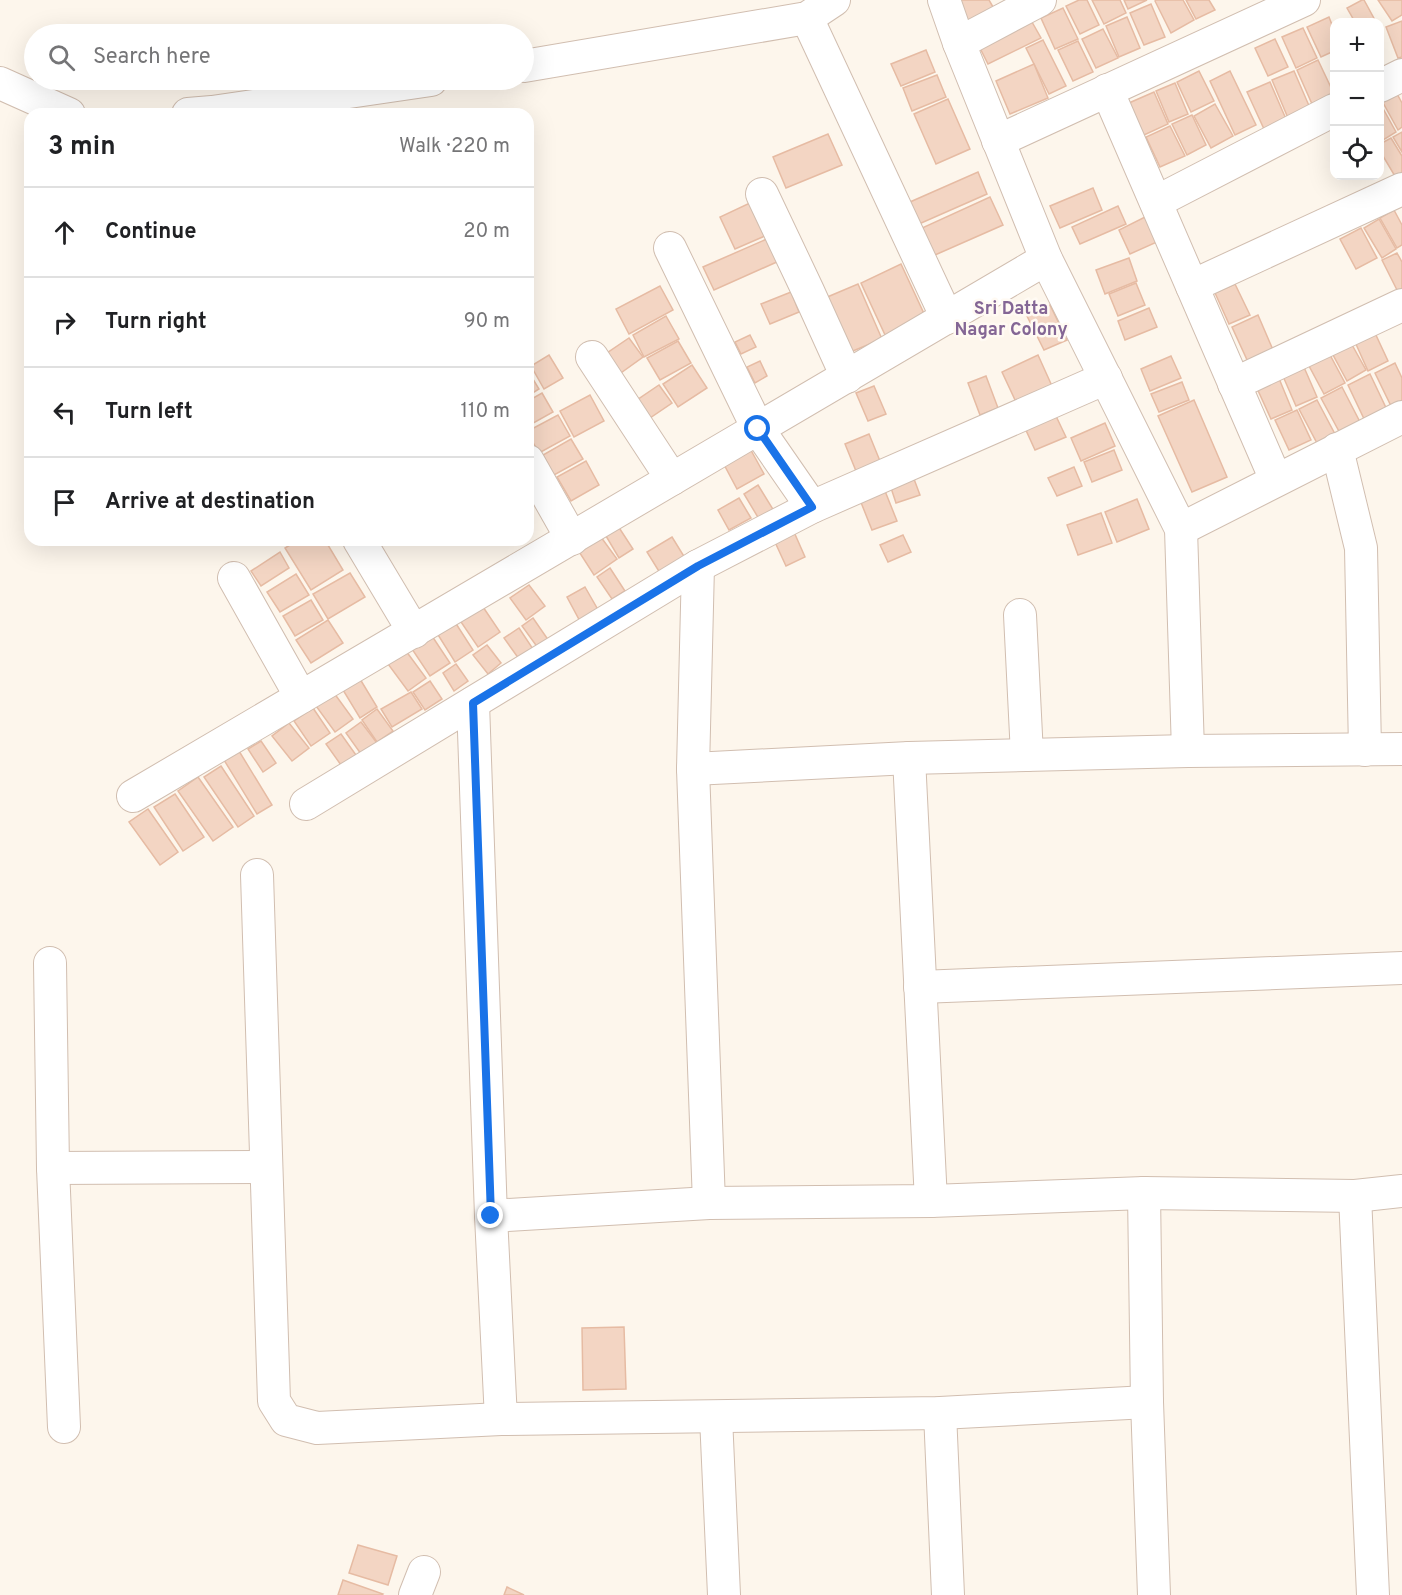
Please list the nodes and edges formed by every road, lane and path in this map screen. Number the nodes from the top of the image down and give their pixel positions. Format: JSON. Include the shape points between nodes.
{"nodes":[{"id":1,"x":834,"y":0,"type":"edge"},
{"id":2,"x":944,"y":0,"type":"edge"},
{"id":3,"x":1040,"y":0,"type":"edge"},
{"id":4,"x":1304,"y":0,"type":"edge"},
{"id":5,"x":807,"y":18,"type":"junction"},
{"id":6,"x":959,"y":44,"type":"junction"},
{"id":7,"x":534,"y":64,"type":"edge"},
{"id":8,"x":1402,"y":75,"type":"edge"},
{"id":9,"x":0,"y":83,"type":"edge"},
{"id":10,"x":1384,"y":84,"type":"edge"},
{"id":11,"x":363,"y":90,"type":"edge"},
{"id":12,"x":1107,"y":90,"type":"junction"},
{"id":13,"x":56,"y":108,"type":"edge"},
{"id":14,"x":239,"y":108,"type":"edge"},
{"id":15,"x":1330,"y":113,"type":"edge"},
{"id":16,"x":998,"y":141,"type":"junction"},
{"id":17,"x":1402,"y":189,"type":"edge"},
{"id":18,"x":762,"y":194,"type":"dead end"},
{"id":19,"x":1156,"y":202,"type":"junction"},
{"id":20,"x":670,"y":248,"type":"dead end"},
{"id":21,"x":1046,"y":259,"type":"junction"},
{"id":22,"x":1192,"y":286,"type":"junction"},
{"id":23,"x":1402,"y":306,"type":"edge"},
{"id":24,"x":947,"y":318,"type":"junction"},
{"id":25,"x":592,"y":357,"type":"dead end"},
{"id":26,"x":847,"y":377,"type":"junction"},
{"id":27,"x":1106,"y":378,"type":"junction"},
{"id":28,"x":1234,"y":384,"type":"junction"},
{"id":29,"x":1402,"y":417,"type":"edge"},
{"id":30,"x":758,"y":429,"type":"junction"},
{"id":31,"x":1337,"y":449,"type":"junction"},
{"id":32,"x":534,"y":472,"type":"edge"},
{"id":33,"x":672,"y":479,"type":"junction"},
{"id":34,"x":1276,"y":480,"type":"junction"},
{"id":35,"x":812,"y":507,"type":"junction"},
{"id":36,"x":1181,"y":529,"type":"junction"},
{"id":37,"x":572,"y":538,"type":"junction"},
{"id":38,"x":363,"y":546,"type":"edge"},
{"id":39,"x":698,"y":566,"type":"junction"},
{"id":40,"x":234,"y":578,"type":"dead end"},
{"id":41,"x":1020,"y":615,"type":"dead end"},
{"id":42,"x":414,"y":632,"type":"junction"},
{"id":43,"x":302,"y":698,"type":"junction"},
{"id":44,"x":473,"y":703,"type":"junction"},
{"id":45,"x":1402,"y":749,"type":"edge"},
{"id":46,"x":1365,"y":750,"type":"junction"},
{"id":47,"x":1188,"y":752,"type":"junction"},
{"id":48,"x":1027,"y":755,"type":"junction"},
{"id":49,"x":909,"y":758,"type":"junction"},
{"id":50,"x":693,"y":769,"type":"junction"},
{"id":51,"x":133,"y":796,"type":"dead end"},
{"id":52,"x":306,"y":804,"type":"dead end"},
{"id":53,"x":257,"y":875,"type":"dead end"},
{"id":54,"x":50,"y":963,"type":"dead end"},
{"id":55,"x":1402,"y":968,"type":"edge"},
{"id":56,"x":920,"y":987,"type":"junction"},
{"id":57,"x":266,"y":1167,"type":"junction"},
{"id":58,"x":53,"y":1168,"type":"junction"},
{"id":59,"x":1402,"y":1191,"type":"edge"},
{"id":60,"x":1144,"y":1193,"type":"junction"},
{"id":61,"x":1355,"y":1196,"type":"junction"},
{"id":62,"x":931,"y":1201,"type":"junction"},
{"id":63,"x":709,"y":1203,"type":"junction"},
{"id":64,"x":491,"y":1216,"type":"junction"},
{"id":65,"x":1147,"y":1402,"type":"junction"},
{"id":66,"x":940,"y":1413,"type":"junction"},
{"id":67,"x":716,"y":1417,"type":"junction"},
{"id":68,"x":501,"y":1419,"type":"junction"},
{"id":69,"x":64,"y":1427,"type":"dead end"},
{"id":70,"x":724,"y":1595,"type":"edge"},
{"id":71,"x":948,"y":1595,"type":"edge"},
{"id":72,"x":1154,"y":1595,"type":"edge"},
{"id":73,"x":1373,"y":1595,"type":"edge"}],
"edges":[{"from":1,"to":5,"type":"street"},
{"from":2,"to":6,"type":"street"},
{"from":3,"to":6,"type":"street"},
{"from":4,"to":12,"type":"street"},
{"from":5,"to":7,"type":"street"},
{"from":5,"to":24,"type":"street"},
{"from":6,"to":16,"type":"street"},
{"from":8,"to":10,"type":"street"},
{"from":9,"to":13,"type":"street"},
{"from":11,"to":14,"type":"street"},
{"from":12,"to":16,"type":"street"},
{"from":12,"to":19,"type":"street"},
{"from":15,"to":19,"type":"street"},
{"from":16,"to":21,"type":"street"},
{"from":17,"to":22,"type":"street"},
{"from":18,"to":26,"type":"street"},
{"from":19,"to":22,"type":"street"},
{"from":20,"to":30,"type":"street"},
{"from":21,"to":24,"type":"street"},
{"from":21,"to":27,"type":"street"},
{"from":22,"to":28,"type":"street"},
{"from":23,"to":28,"type":"street"},
{"from":24,"to":26,"type":"street"},
{"from":25,"to":33,"type":"street"},
{"from":26,"to":30,"type":"street"},
{"from":27,"to":35,"type":"street"},
{"from":27,"to":36,"type":"street"},
{"from":28,"to":34,"type":"street"},
{"from":29,"to":31,"type":"street"},
{"from":30,"to":33,"type":"street"},
{"from":30,"to":35,"type":"street"},
{"from":31,"to":34,"type":"street"},
{"from":31,"to":46,"type":"street","via":[[1361,548]]},
{"from":32,"to":37,"type":"street"},
{"from":33,"to":37,"type":"street"},
{"from":34,"to":36,"type":"street"},
{"from":35,"to":39,"type":"street"},
{"from":36,"to":47,"type":"street"},
{"from":37,"to":42,"type":"street"},
{"from":38,"to":42,"type":"street"},
{"from":39,"to":44,"type":"street"},
{"from":39,"to":50,"type":"street"},
{"from":40,"to":43,"type":"street"},
{"from":41,"to":48,"type":"street"},
{"from":42,"to":43,"type":"street"},
{"from":43,"to":51,"type":"street"},
{"from":44,"to":52,"type":"street"},
{"from":44,"to":64,"type":"street"},
{"from":45,"to":46,"type":"street"},
{"from":46,"to":47,"type":"street"},
{"from":47,"to":48,"type":"street"},
{"from":48,"to":49,"type":"street"},
{"from":49,"to":50,"type":"street"},
{"from":49,"to":56,"type":"street"},
{"from":50,"to":63,"type":"street"},
{"from":53,"to":57,"type":"street"},
{"from":54,"to":58,"type":"street"},
{"from":55,"to":56,"type":"street"},
{"from":56,"to":62,"type":"street"},
{"from":57,"to":58,"type":"street"},
{"from":57,"to":68,"type":"street","via":[[274,1401],[286,1420],[317,1428]]},
{"from":58,"to":69,"type":"street"},
{"from":59,"to":61,"type":"street"},
{"from":60,"to":61,"type":"street"},
{"from":60,"to":62,"type":"street"},
{"from":60,"to":65,"type":"street"},
{"from":61,"to":73,"type":"street"},
{"from":62,"to":63,"type":"street"},
{"from":63,"to":64,"type":"street"},
{"from":64,"to":68,"type":"street"},
{"from":65,"to":66,"type":"street"},
{"from":65,"to":72,"type":"street"},
{"from":66,"to":67,"type":"street"},
{"from":66,"to":71,"type":"street"},
{"from":67,"to":68,"type":"street"},
{"from":67,"to":70,"type":"street"}]}
